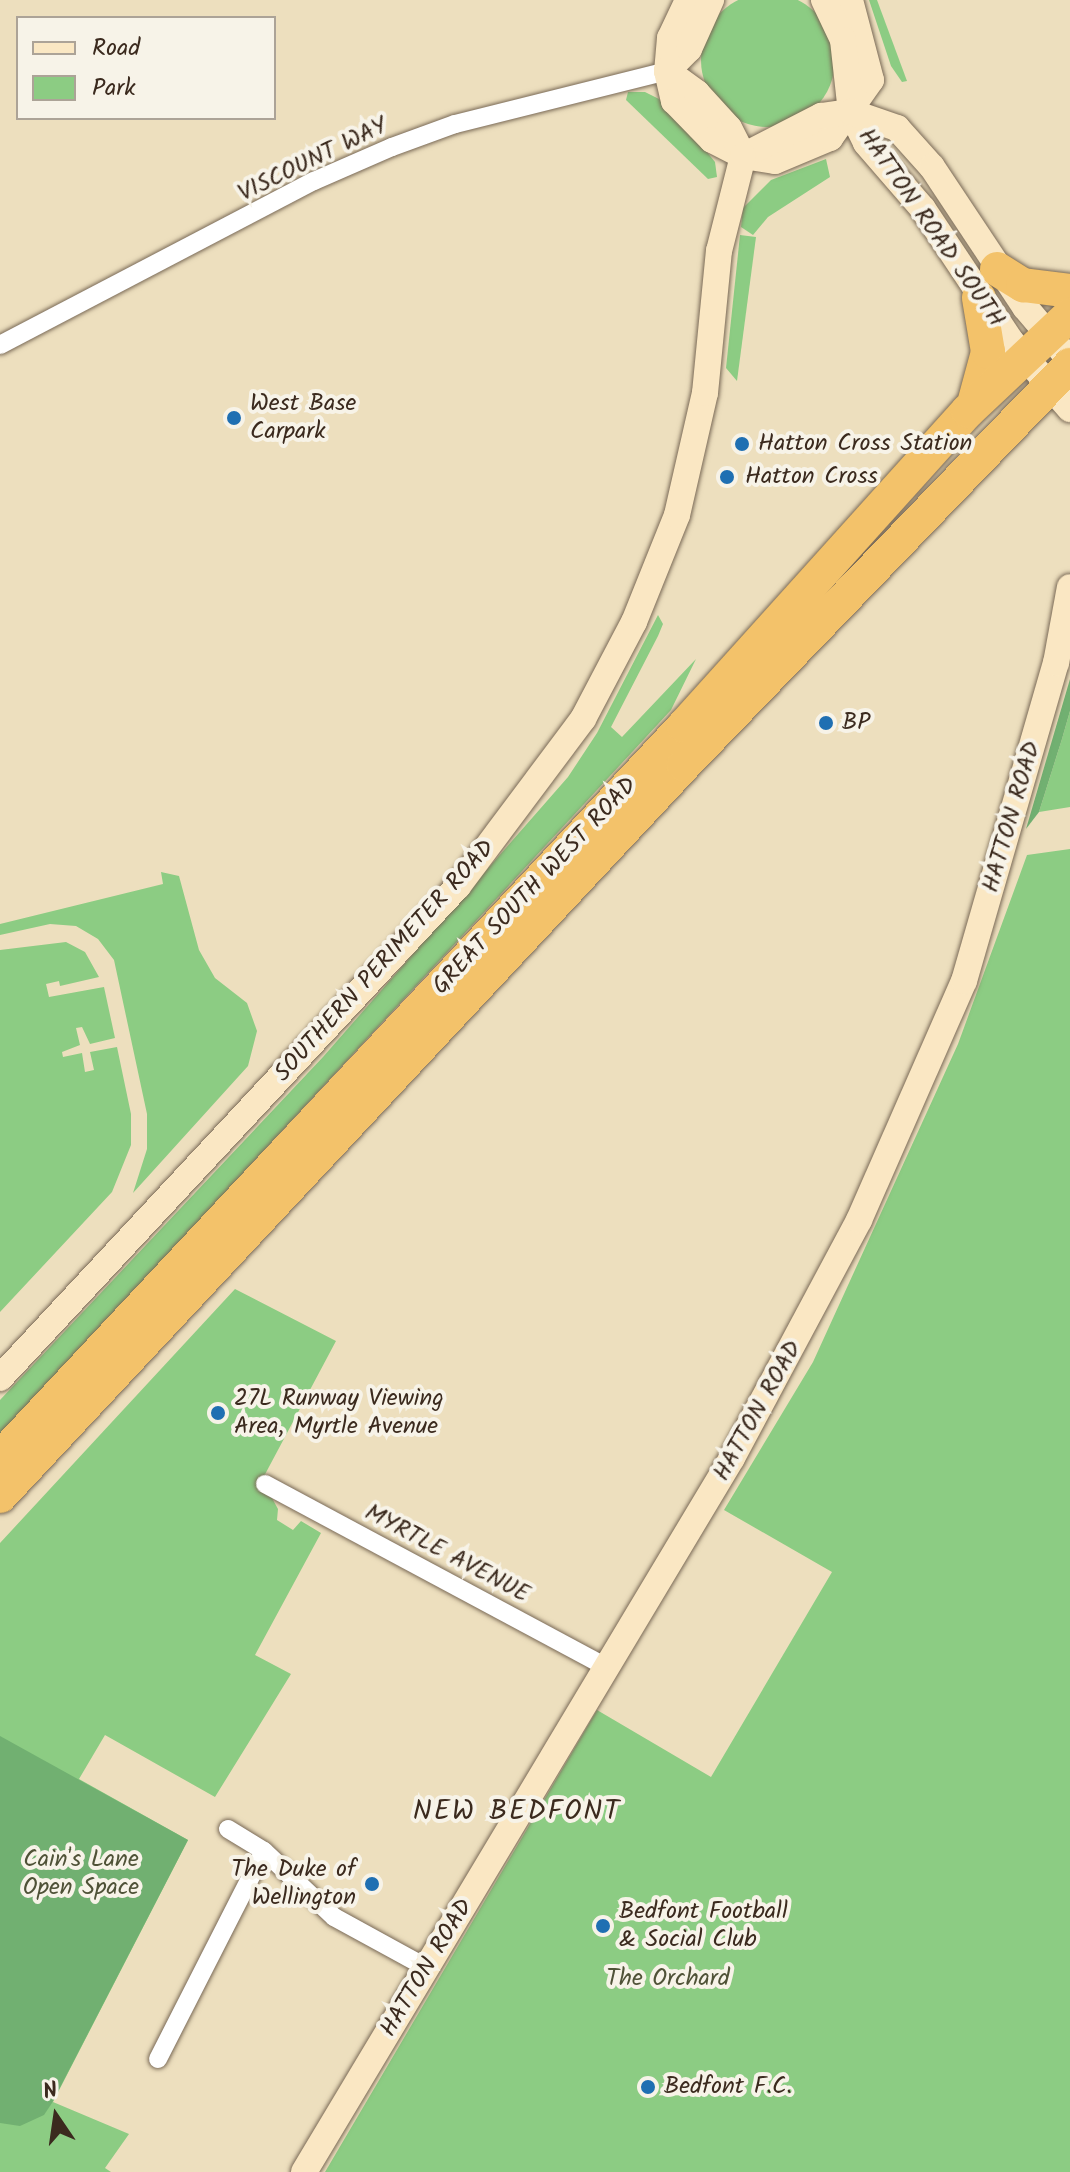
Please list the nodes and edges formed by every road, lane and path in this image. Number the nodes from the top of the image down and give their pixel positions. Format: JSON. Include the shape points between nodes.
{"nodes":[{"id":1,"x":688,"y":0,"type":"edge"},
{"id":2,"x":711,"y":0,"type":"edge"},
{"id":3,"x":824,"y":0,"type":"edge"},
{"id":4,"x":850,"y":0,"type":"edge"},
{"id":5,"x":667,"y":71,"type":"junction"},
{"id":6,"x":851,"y":112,"type":"junction"},
{"id":7,"x":743,"y":156,"type":"junction"},
{"id":8,"x":997,"y":269,"type":"junction"},
{"id":9,"x":1070,"y":291,"type":"edge"},
{"id":10,"x":979,"y":298,"type":"junction"},
{"id":11,"x":0,"y":345,"type":"edge"},
{"id":12,"x":1050,"y":354,"type":"edge"},
{"id":13,"x":968,"y":411,"type":"junction"},
{"id":14,"x":1070,"y":587,"type":"edge"},
{"id":15,"x":0,"y":1378,"type":"edge"},
{"id":16,"x":0,"y":1458,"type":"edge"},
{"id":17,"x":265,"y":1484,"type":"dead end"},
{"id":18,"x":0,"y":1496,"type":"edge"},
{"id":19,"x":606,"y":1667,"type":"junction"},
{"id":20,"x":228,"y":1829,"type":"dead end"},
{"id":21,"x":264,"y":1851,"type":"junction"},
{"id":22,"x":427,"y":1968,"type":"junction"},
{"id":23,"x":158,"y":2059,"type":"dead end"},
{"id":24,"x":304,"y":2172,"type":"edge"}],
"edges":[{"from":1,"to":5,"type":"street","via":[[670,38]]},
{"from":2,"to":5,"type":"street","via":[[689,49]]},
{"from":3,"to":6,"type":"street","via":[[843,40]]},
{"from":4,"to":6,"type":"street","via":[[871,80]]},
{"from":5,"to":7,"type":"street","via":[[697,93],[729,128]]},
{"from":5,"to":11,"type":"street","name":"VISCOUNT WAY","via":[[455,124],[392,147],[314,181]]},
{"from":6,"to":7,"type":"street","via":[[821,116]]},
{"from":6,"to":8,"type":"street","name":"HATTON ROAD SOUTH","via":[[880,119],[912,142]]},
{"from":6,"to":10,"type":"street","name":"HATTON ROAD SOUTH","via":[[866,143],[917,200]]},
{"from":7,"to":15,"type":"street","name":"SOUTHERN PERIMETER ROAD","via":[[719,251],[705,393],[687,477],[634,622],[583,719],[441,905]]},
{"from":8,"to":9,"type":"highway","via":[[1023,285]]},
{"from":8,"to":12,"type":"street","name":"HATTON ROAD SOUTH"},
{"from":10,"to":12,"type":"street","name":"HATTON ROAD SOUTH"},
{"from":10,"to":13,"type":"highway","via":[[987,322],[988,360]]},
{"from":12,"to":13,"type":"highway","name":"GREAT SOUTH WEST ROAD"},
{"from":12,"to":18,"type":"highway","name":"GREAT SOUTH WEST ROAD","via":[[695,754]]},
{"from":13,"to":16,"type":"highway","name":"GREAT SOUTH WEST ROAD","via":[[663,749]]},
{"from":14,"to":19,"type":"street","name":"HATTON ROAD","via":[[1056,663],[1029,759],[964,981],[932,1062],[804,1328]]},
{"from":17,"to":19,"type":"street","name":"MYRTLE AVENUE"},
{"from":19,"to":22,"type":"street","name":"HATTON ROAD"},
{"from":20,"to":21,"type":"street"},
{"from":21,"to":22,"type":"street","via":[[334,1917]]},
{"from":21,"to":23,"type":"street"},
{"from":22,"to":24,"type":"street","name":"HATTON ROAD"}]}
